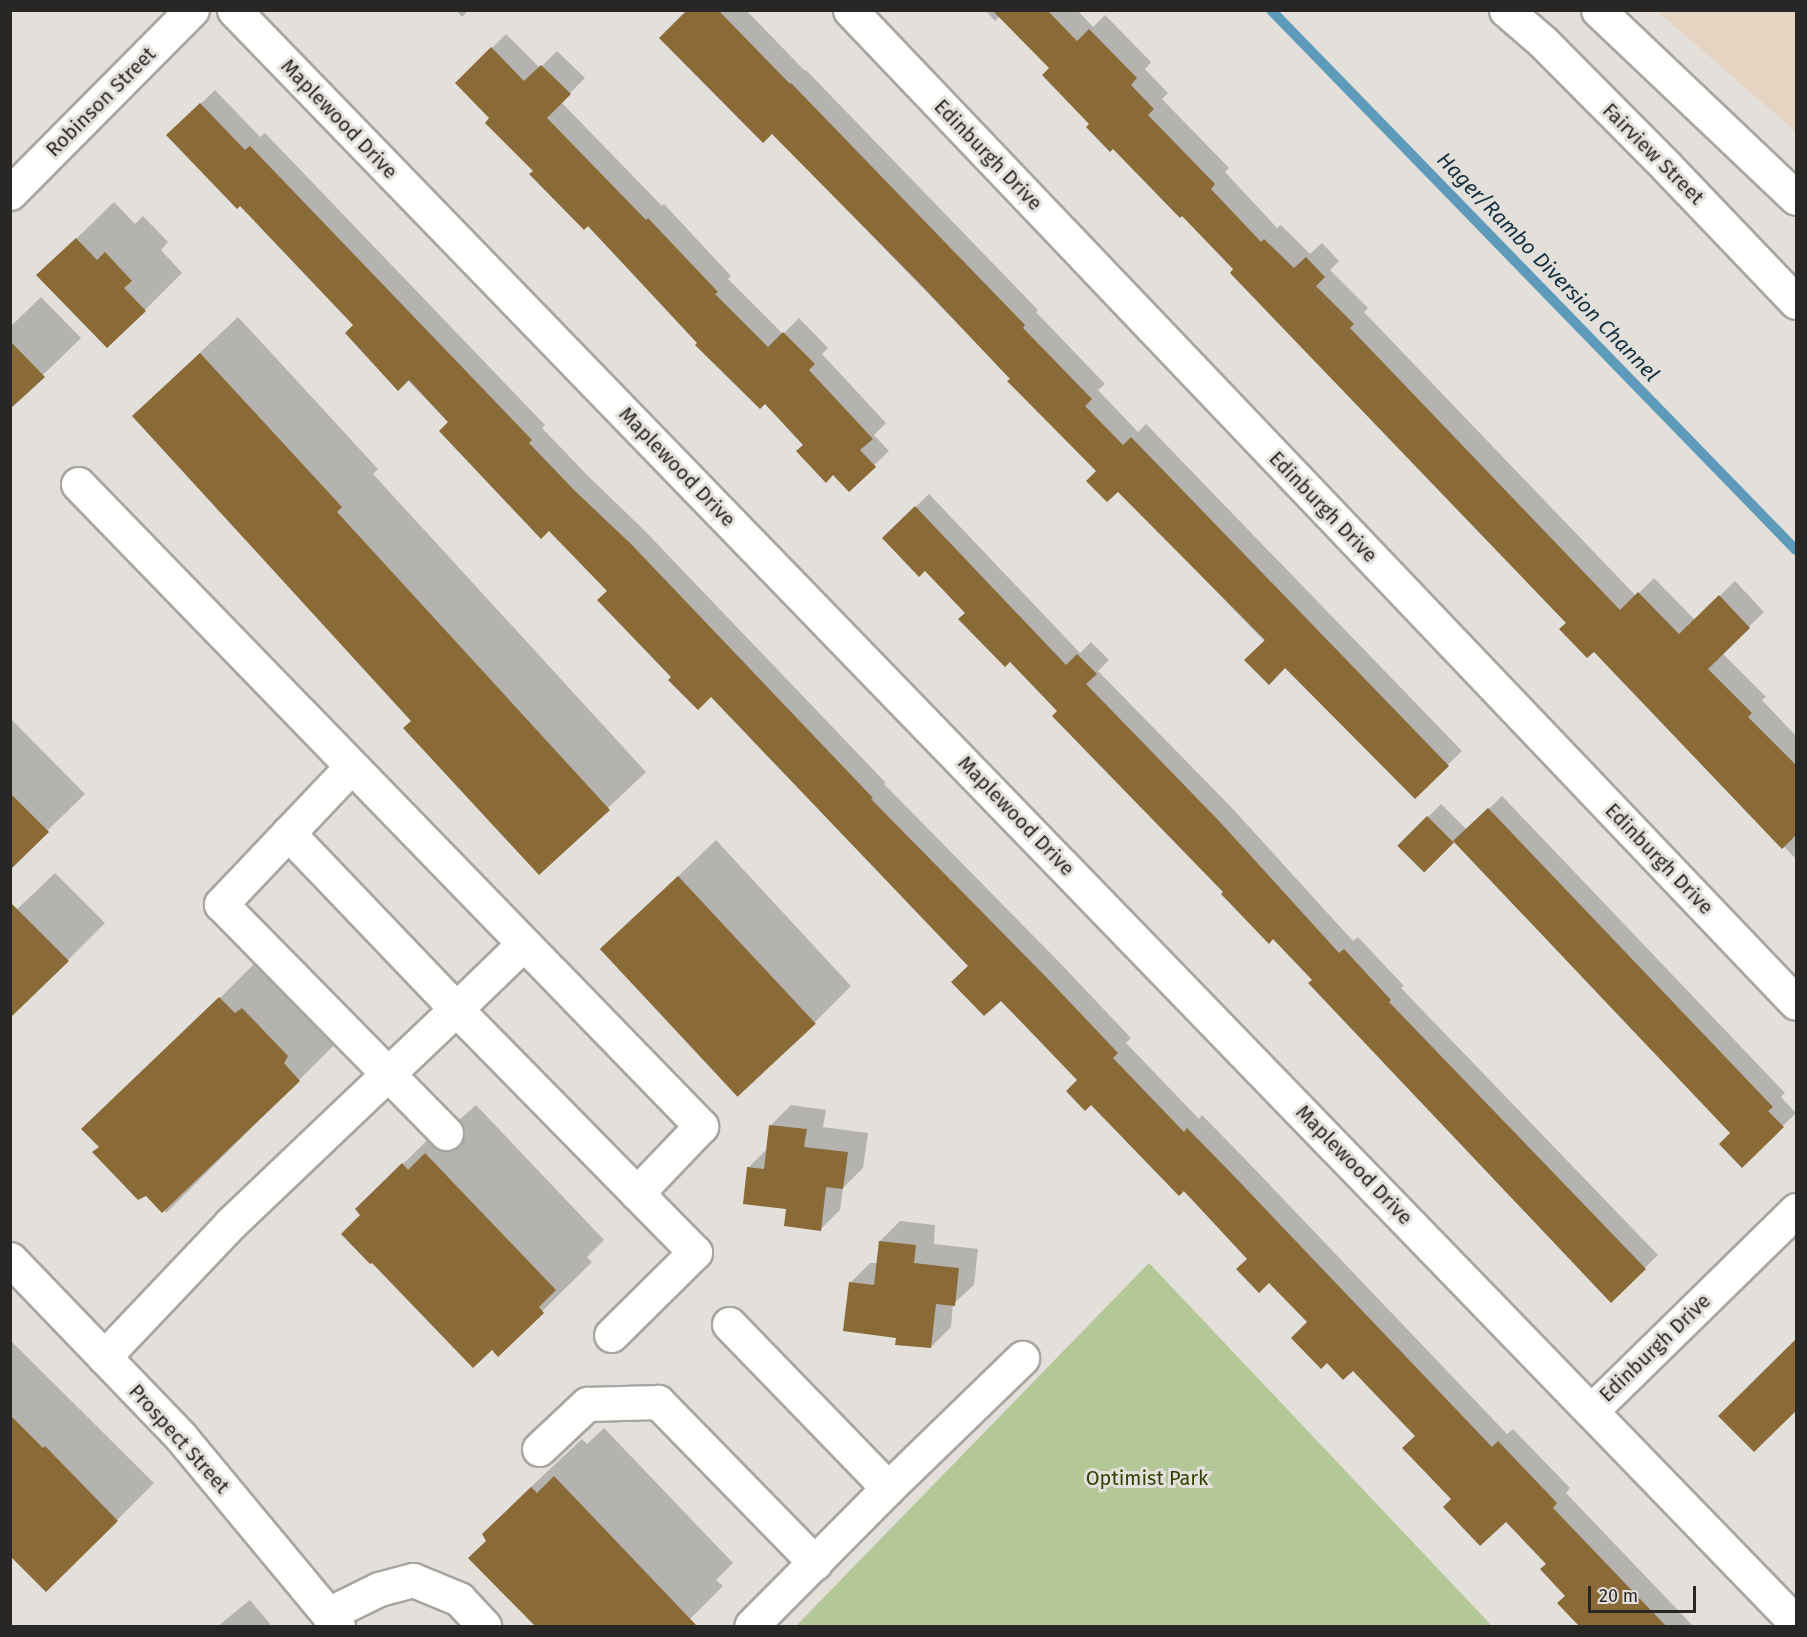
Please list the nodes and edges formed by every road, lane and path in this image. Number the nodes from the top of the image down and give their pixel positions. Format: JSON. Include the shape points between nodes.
{"nodes":[{"id":1,"x":192,"y":10,"type":"edge"},
{"id":2,"x":234,"y":10,"type":"edge"},
{"id":3,"x":850,"y":10,"type":"edge"},
{"id":4,"x":1506,"y":10,"type":"edge"},
{"id":5,"x":1598,"y":10,"type":"edge"},
{"id":6,"x":10,"y":194,"type":"edge"},
{"id":7,"x":1797,"y":198,"type":"edge"},
{"id":8,"x":1797,"y":302,"type":"edge"},
{"id":9,"x":78,"y":484,"type":"dead end"},
{"id":10,"x":351,"y":767,"type":"junction"},
{"id":11,"x":288,"y":834,"type":"junction"},
{"id":12,"x":523,"y":944,"type":"junction"},
{"id":13,"x":1797,"y":1003,"type":"edge"},
{"id":14,"x":456,"y":1009,"type":"junction"},
{"id":15,"x":388,"y":1076,"type":"junction"},
{"id":16,"x":446,"y":1133,"type":"dead end"},
{"id":17,"x":637,"y":1193,"type":"junction"},
{"id":18,"x":1797,"y":1210,"type":"edge"},
{"id":19,"x":10,"y":1259,"type":"edge"},
{"id":20,"x":729,"y":1324,"type":"dead end"},
{"id":21,"x":611,"y":1335,"type":"dead end"},
{"id":22,"x":104,"y":1357,"type":"junction"},
{"id":23,"x":1022,"y":1358,"type":"dead end"},
{"id":24,"x":1592,"y":1410,"type":"junction"},
{"id":25,"x":539,"y":1449,"type":"dead end"},
{"id":26,"x":888,"y":1488,"type":"junction"},
{"id":27,"x":816,"y":1563,"type":"junction"},
{"id":28,"x":333,"y":1620,"type":"edge"},
{"id":29,"x":1797,"y":1623,"type":"edge"},
{"id":30,"x":484,"y":1626,"type":"edge"},
{"id":31,"x":751,"y":1626,"type":"edge"}],
"edges":[{"from":1,"to":6,"type":"street","name":"Robinson Street"},
{"from":2,"to":24,"type":"street","name":"Maplewood Drive"},
{"from":3,"to":13,"type":"street","name":"Edinburgh Drive"},
{"from":4,"to":8,"type":"street","name":"Fairview Street","via":[[1543,42]]},
{"from":5,"to":7,"type":"street"},
{"from":9,"to":10,"type":"street"},
{"from":10,"to":11,"type":"street"},
{"from":10,"to":12,"type":"street"},
{"from":11,"to":14,"type":"street"},
{"from":11,"to":15,"type":"street","via":[[221,904]]},
{"from":12,"to":14,"type":"street"},
{"from":12,"to":17,"type":"street","via":[[701,1126]]},
{"from":14,"to":15,"type":"street"},
{"from":14,"to":17,"type":"street"},
{"from":15,"to":16,"type":"street"},
{"from":15,"to":22,"type":"street","via":[[230,1224]]},
{"from":17,"to":21,"type":"street","via":[[695,1252]]},
{"from":18,"to":24,"type":"street","name":"Edinburgh Drive"},
{"from":19,"to":22,"type":"street","name":"Prospect Street"},
{"from":20,"to":26,"type":"street"},
{"from":22,"to":28,"type":"street","name":"Prospect Street","via":[[181,1437]]},
{"from":23,"to":26,"type":"street"},
{"from":24,"to":29,"type":"street","name":"Maplewood Drive"},
{"from":25,"to":27,"type":"street","via":[[587,1404],[658,1402]]},
{"from":26,"to":27,"type":"street"},
{"from":27,"to":31,"type":"street"},
{"from":28,"to":30,"type":"street","via":[[379,1589],[413,1580],[459,1599]]}]}
